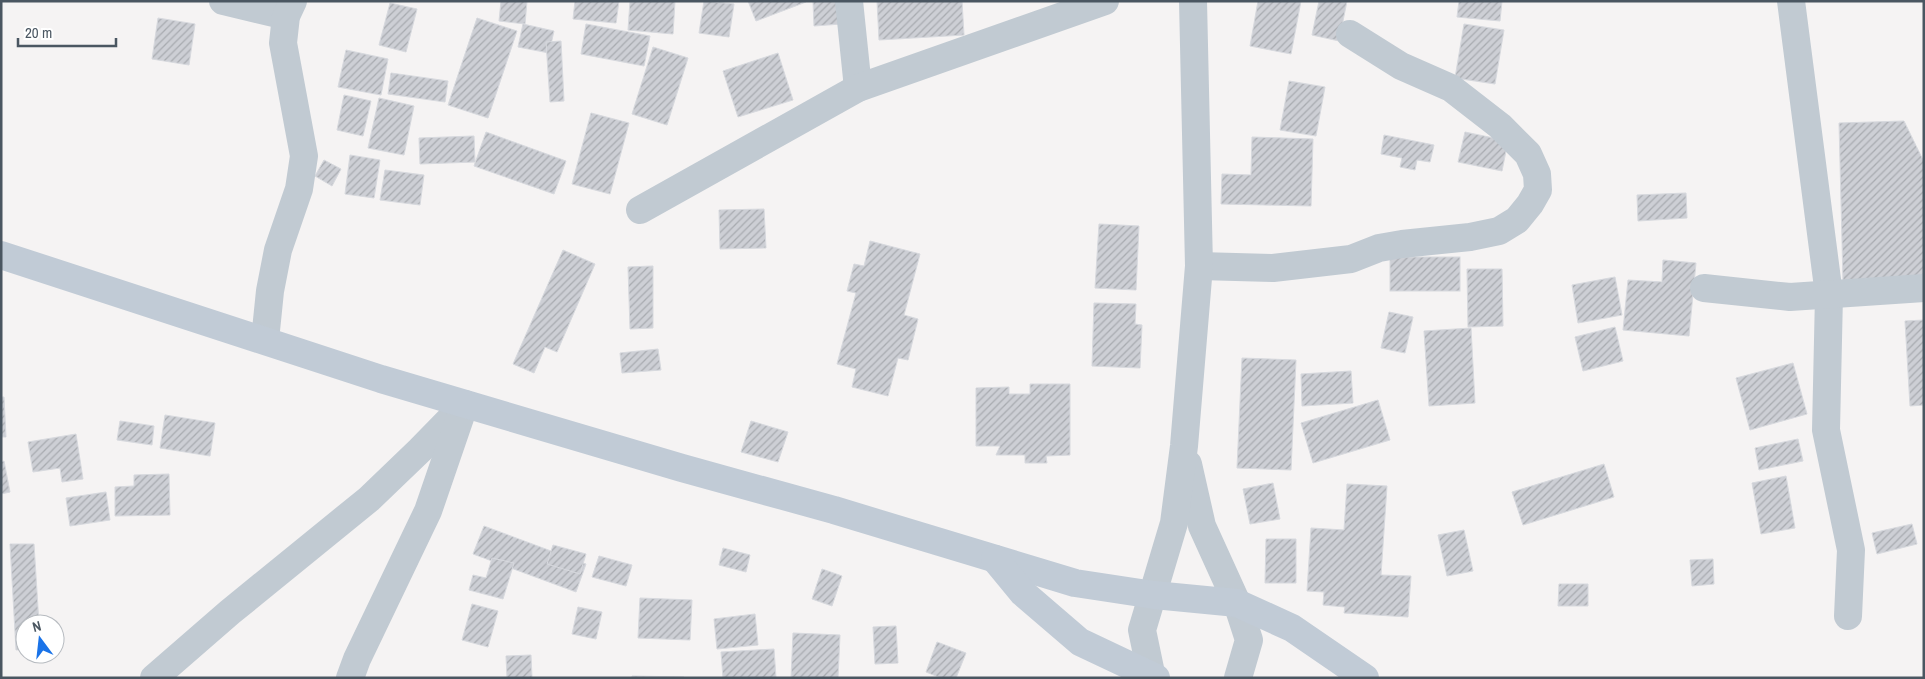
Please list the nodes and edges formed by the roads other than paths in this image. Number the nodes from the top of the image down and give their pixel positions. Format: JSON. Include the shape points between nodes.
{"nodes":[{"id":1,"x":223,"y":1,"type":"edge"},
{"id":2,"x":849,"y":1,"type":"edge"},
{"id":3,"x":1105,"y":1,"type":"edge"},
{"id":4,"x":1193,"y":1,"type":"edge"},
{"id":5,"x":1791,"y":1,"type":"edge"},
{"id":6,"x":289,"y":8,"type":"edge"},
{"id":7,"x":1350,"y":34,"type":"dead end"},
{"id":8,"x":858,"y":88,"type":"junction"},
{"id":9,"x":640,"y":210,"type":"dead end"},
{"id":10,"x":1,"y":255,"type":"edge"},
{"id":11,"x":1199,"y":266,"type":"junction"},
{"id":12,"x":1704,"y":288,"type":"dead end"},
{"id":13,"x":1924,"y":288,"type":"edge"},
{"id":14,"x":1829,"y":295,"type":"junction"},
{"id":15,"x":265,"y":340,"type":"junction"},
{"id":16,"x":465,"y":404,"type":"junction"},
{"id":17,"x":1184,"y":446,"type":"junction"},
{"id":18,"x":995,"y":559,"type":"junction"},
{"id":19,"x":1154,"y":595,"type":"junction"},
{"id":20,"x":1237,"y":603,"type":"junction"},
{"id":21,"x":1848,"y":616,"type":"dead end"},
{"id":22,"x":1153,"y":677,"type":"edge"},
{"id":23,"x":154,"y":678,"type":"edge"},
{"id":24,"x":350,"y":678,"type":"edge"},
{"id":25,"x":1238,"y":678,"type":"edge"},
{"id":26,"x":1365,"y":678,"type":"edge"}],
"edges":[{"from":1,"to":6,"type":"street"},
{"from":2,"to":8,"type":"street"},
{"from":3,"to":8,"type":"street"},
{"from":4,"to":11,"type":"street"},
{"from":5,"to":14,"type":"street"},
{"from":6,"to":15,"type":"street","via":[[283,43],[304,156],[299,189],[278,250]]},
{"from":7,"to":11,"type":"street","via":[[1401,66],[1451,88],[1500,126],[1528,154],[1537,174],[1538,190],[1530,204],[1517,220],[1499,231],[1470,237],[1402,244],[1351,259],[1273,268]]},
{"from":8,"to":9,"type":"street"},
{"from":10,"to":15,"type":"main road"},
{"from":11,"to":17,"type":"street"},
{"from":12,"to":14,"type":"street","via":[[1790,297]]},
{"from":13,"to":14,"type":"street"},
{"from":14,"to":21,"type":"street","via":[[1826,430],[1851,550]]},
{"from":15,"to":16,"type":"main road"},
{"from":16,"to":18,"type":"main road"},
{"from":16,"to":23,"type":"street","via":[[369,499]]},
{"from":16,"to":24,"type":"street","via":[[428,511]]},
{"from":17,"to":19,"type":"street","via":[[1174,523]]},
{"from":17,"to":20,"type":"street","via":[[1202,526]]},
{"from":18,"to":19,"type":"main road","via":[[1075,583]]},
{"from":18,"to":22,"type":"main road","via":[[1022,593],[1080,642]]},
{"from":19,"to":20,"type":"main road"},
{"from":19,"to":22,"type":"street","via":[[1142,630]]},
{"from":20,"to":25,"type":"street","via":[[1249,640]]},
{"from":20,"to":26,"type":"main road","via":[[1292,628]]}]}
